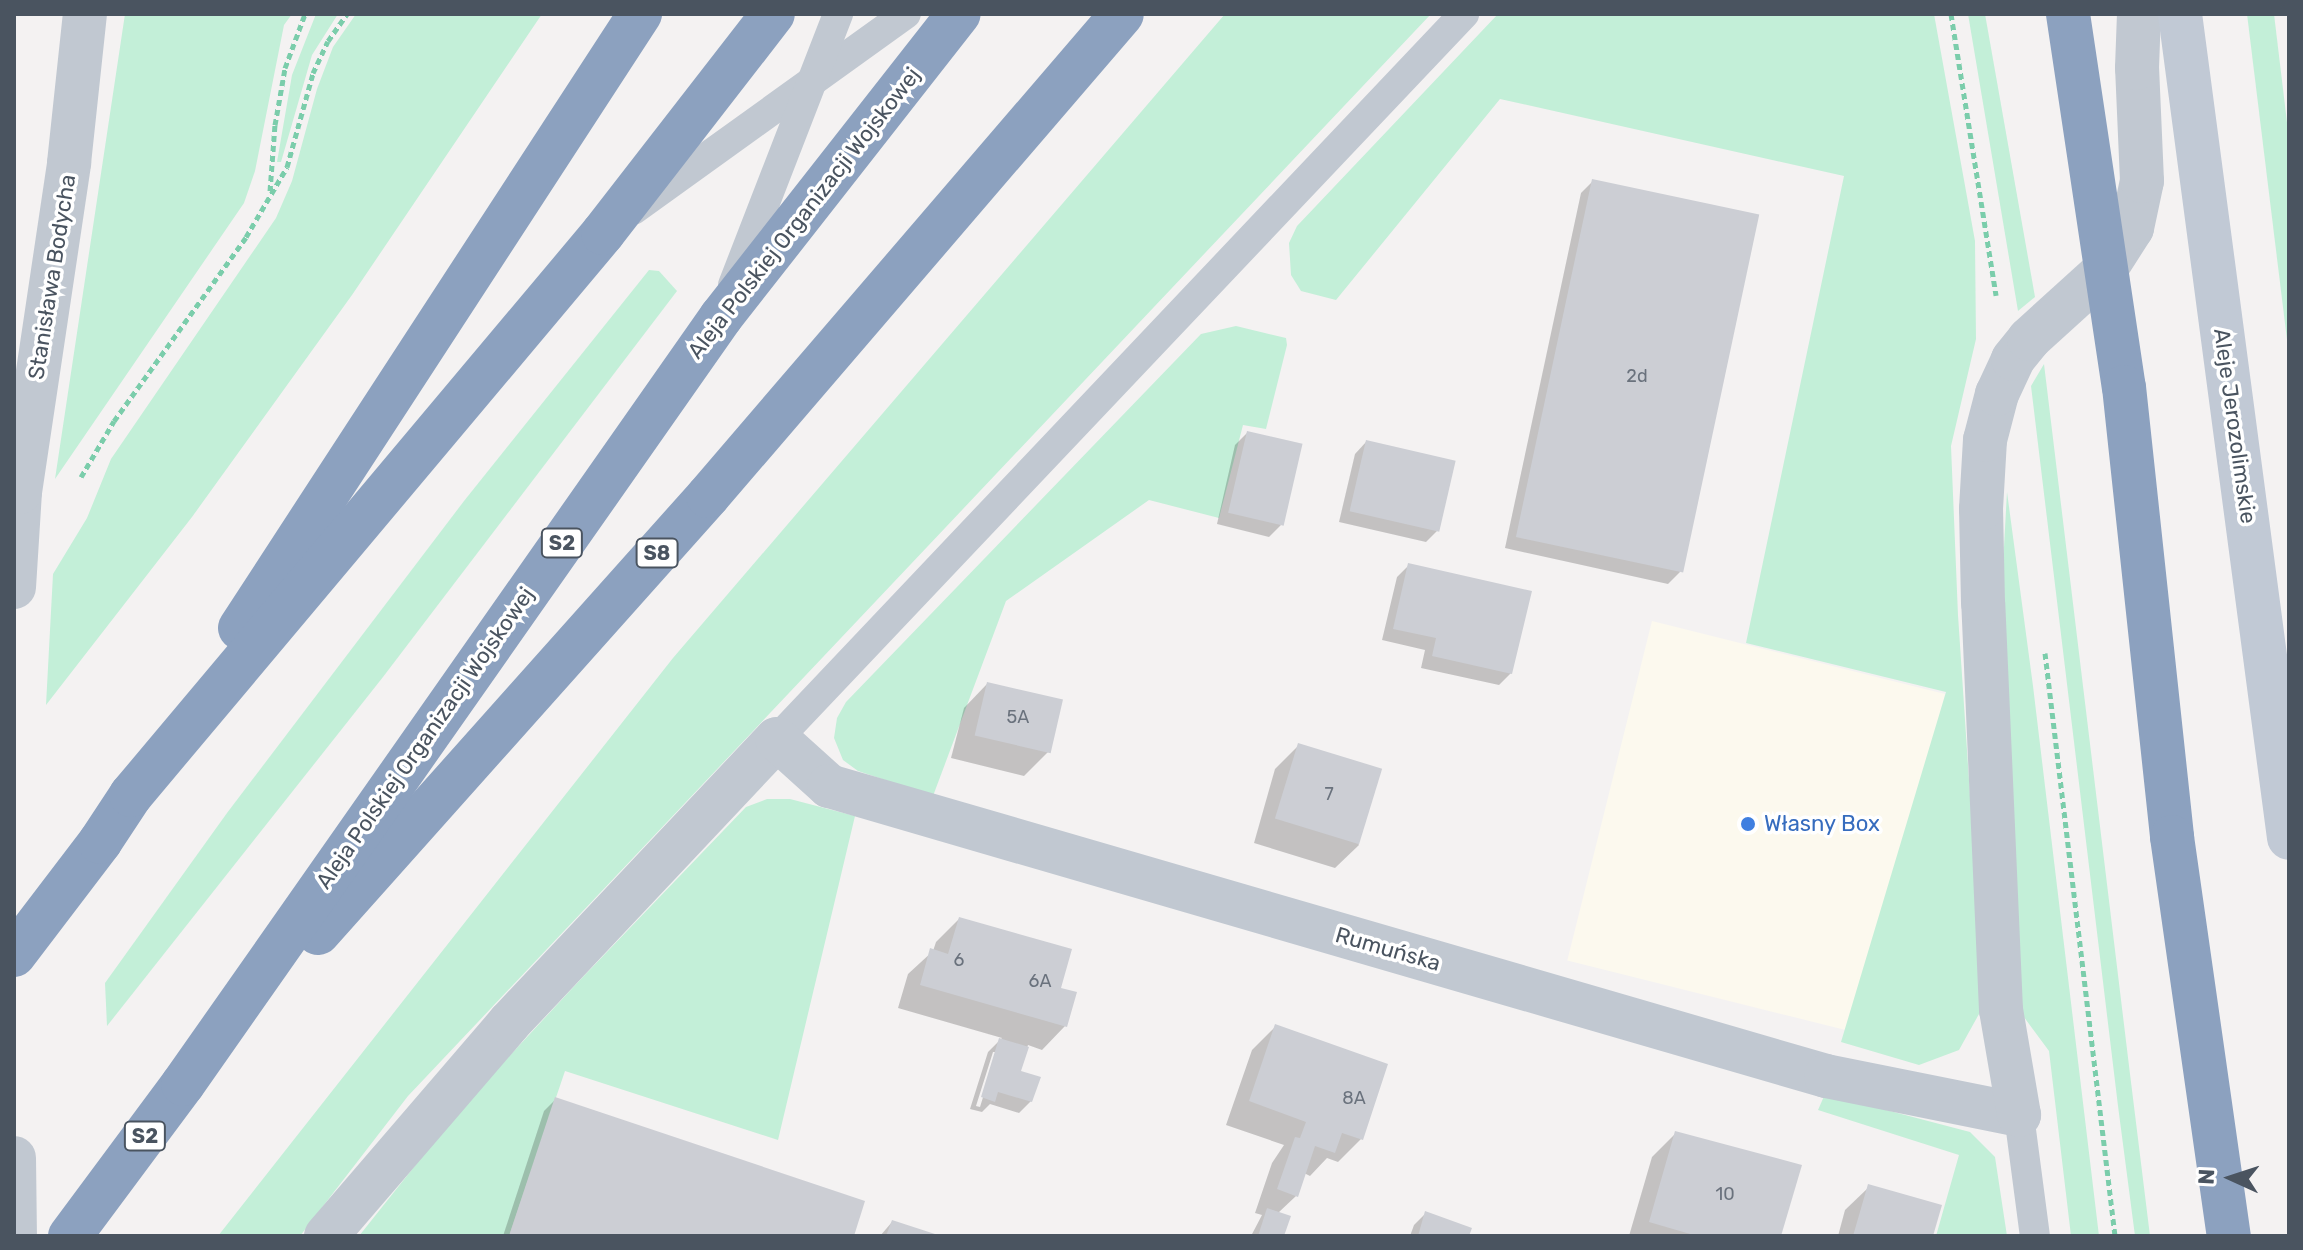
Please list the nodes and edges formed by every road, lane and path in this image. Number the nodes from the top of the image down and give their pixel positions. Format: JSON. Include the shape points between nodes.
{"nodes":[{"id":1,"x":85,"y":14,"type":"edge"},
{"id":2,"x":305,"y":14,"type":"edge"},
{"id":3,"x":347,"y":14,"type":"edge"},
{"id":4,"x":640,"y":14,"type":"edge"},
{"id":5,"x":773,"y":14,"type":"edge"},
{"id":6,"x":838,"y":14,"type":"edge"},
{"id":7,"x":906,"y":14,"type":"edge"},
{"id":8,"x":959,"y":14,"type":"edge"},
{"id":9,"x":1122,"y":14,"type":"edge"},
{"id":10,"x":1464,"y":14,"type":"edge"},
{"id":11,"x":1951,"y":14,"type":"edge"},
{"id":12,"x":2068,"y":14,"type":"edge"},
{"id":13,"x":2139,"y":14,"type":"edge"},
{"id":14,"x":2180,"y":14,"type":"edge"},
{"id":15,"x":812,"y":82,"type":"junction"},
{"id":16,"x":270,"y":192,"type":"junction"},
{"id":17,"x":603,"y":233,"type":"junction"},
{"id":18,"x":1997,"y":300,"type":"dead end"},
{"id":19,"x":721,"y":317,"type":"junction"},
{"id":20,"x":78,"y":484,"type":"dead end"},
{"id":21,"x":14,"y":587,"type":"edge"},
{"id":22,"x":2044,"y":648,"type":"dead end"},
{"id":23,"x":777,"y":739,"type":"junction"},
{"id":24,"x":131,"y":795,"type":"junction"},
{"id":25,"x":2289,"y":838,"type":"edge"},
{"id":26,"x":14,"y":955,"type":"edge"},
{"id":27,"x":183,"y":1084,"type":"junction"},
{"id":28,"x":2019,"y":1115,"type":"junction"},
{"id":29,"x":14,"y":1158,"type":"edge"},
{"id":30,"x":15,"y":1236,"type":"edge"},
{"id":31,"x":70,"y":1236,"type":"edge"},
{"id":32,"x":326,"y":1236,"type":"edge"},
{"id":33,"x":2035,"y":1236,"type":"edge"},
{"id":34,"x":2115,"y":1236,"type":"edge"},
{"id":35,"x":2229,"y":1236,"type":"edge"}],
"edges":[{"from":1,"to":21,"type":"street","name":"Stanisława Bodycha","via":[[69,163],[20,492]]},
{"from":2,"to":16,"type":"path","via":[[285,68]]},
{"from":3,"to":16,"type":"path","via":[[313,73],[287,167]]},
{"from":4,"to":24,"type":"highway"},
{"from":5,"to":17,"type":"highway"},
{"from":6,"to":15,"type":"lane"},
{"from":7,"to":15,"type":"lane"},
{"from":8,"to":19,"type":"highway","name":"Aleja Polskiej Organizacji Wojskowej","number":"S2"},
{"from":9,"to":27,"type":"highway","number":"S8","via":[[708,496]]},
{"from":10,"to":23,"type":"lane"},
{"from":11,"to":18,"type":"path"},
{"from":12,"to":35,"type":"highway","via":[[2124,387],[2172,837]]},
{"from":13,"to":28,"type":"street","via":[[2142,181],[2132,228],[2105,270],[2013,359],[1985,440],[1983,603],[2001,1010]]},
{"from":14,"to":25,"type":"main road","name":"Aleje Jerozolimskie"},
{"from":15,"to":17,"type":"lane"},
{"from":15,"to":19,"type":"lane"},
{"from":16,"to":20,"type":"path","via":[[246,237],[114,421]]},
{"from":17,"to":24,"type":"highway"},
{"from":19,"to":27,"type":"highway","name":"Aleja Polskiej Organizacji Wojskowej","number":"S2"},
{"from":22,"to":34,"type":"path"},
{"from":23,"to":28,"type":"street","name":"Rumuńska","via":[[829,786],[1826,1076]]},
{"from":23,"to":32,"type":"street","via":[[509,1023]]},
{"from":24,"to":26,"type":"highway"},
{"from":27,"to":31,"type":"highway","name":"Aleja Polskiej Organizacji Wojskowej","number":"S2"},
{"from":28,"to":33,"type":"lane"},
{"from":29,"to":30,"type":"street"}]}
